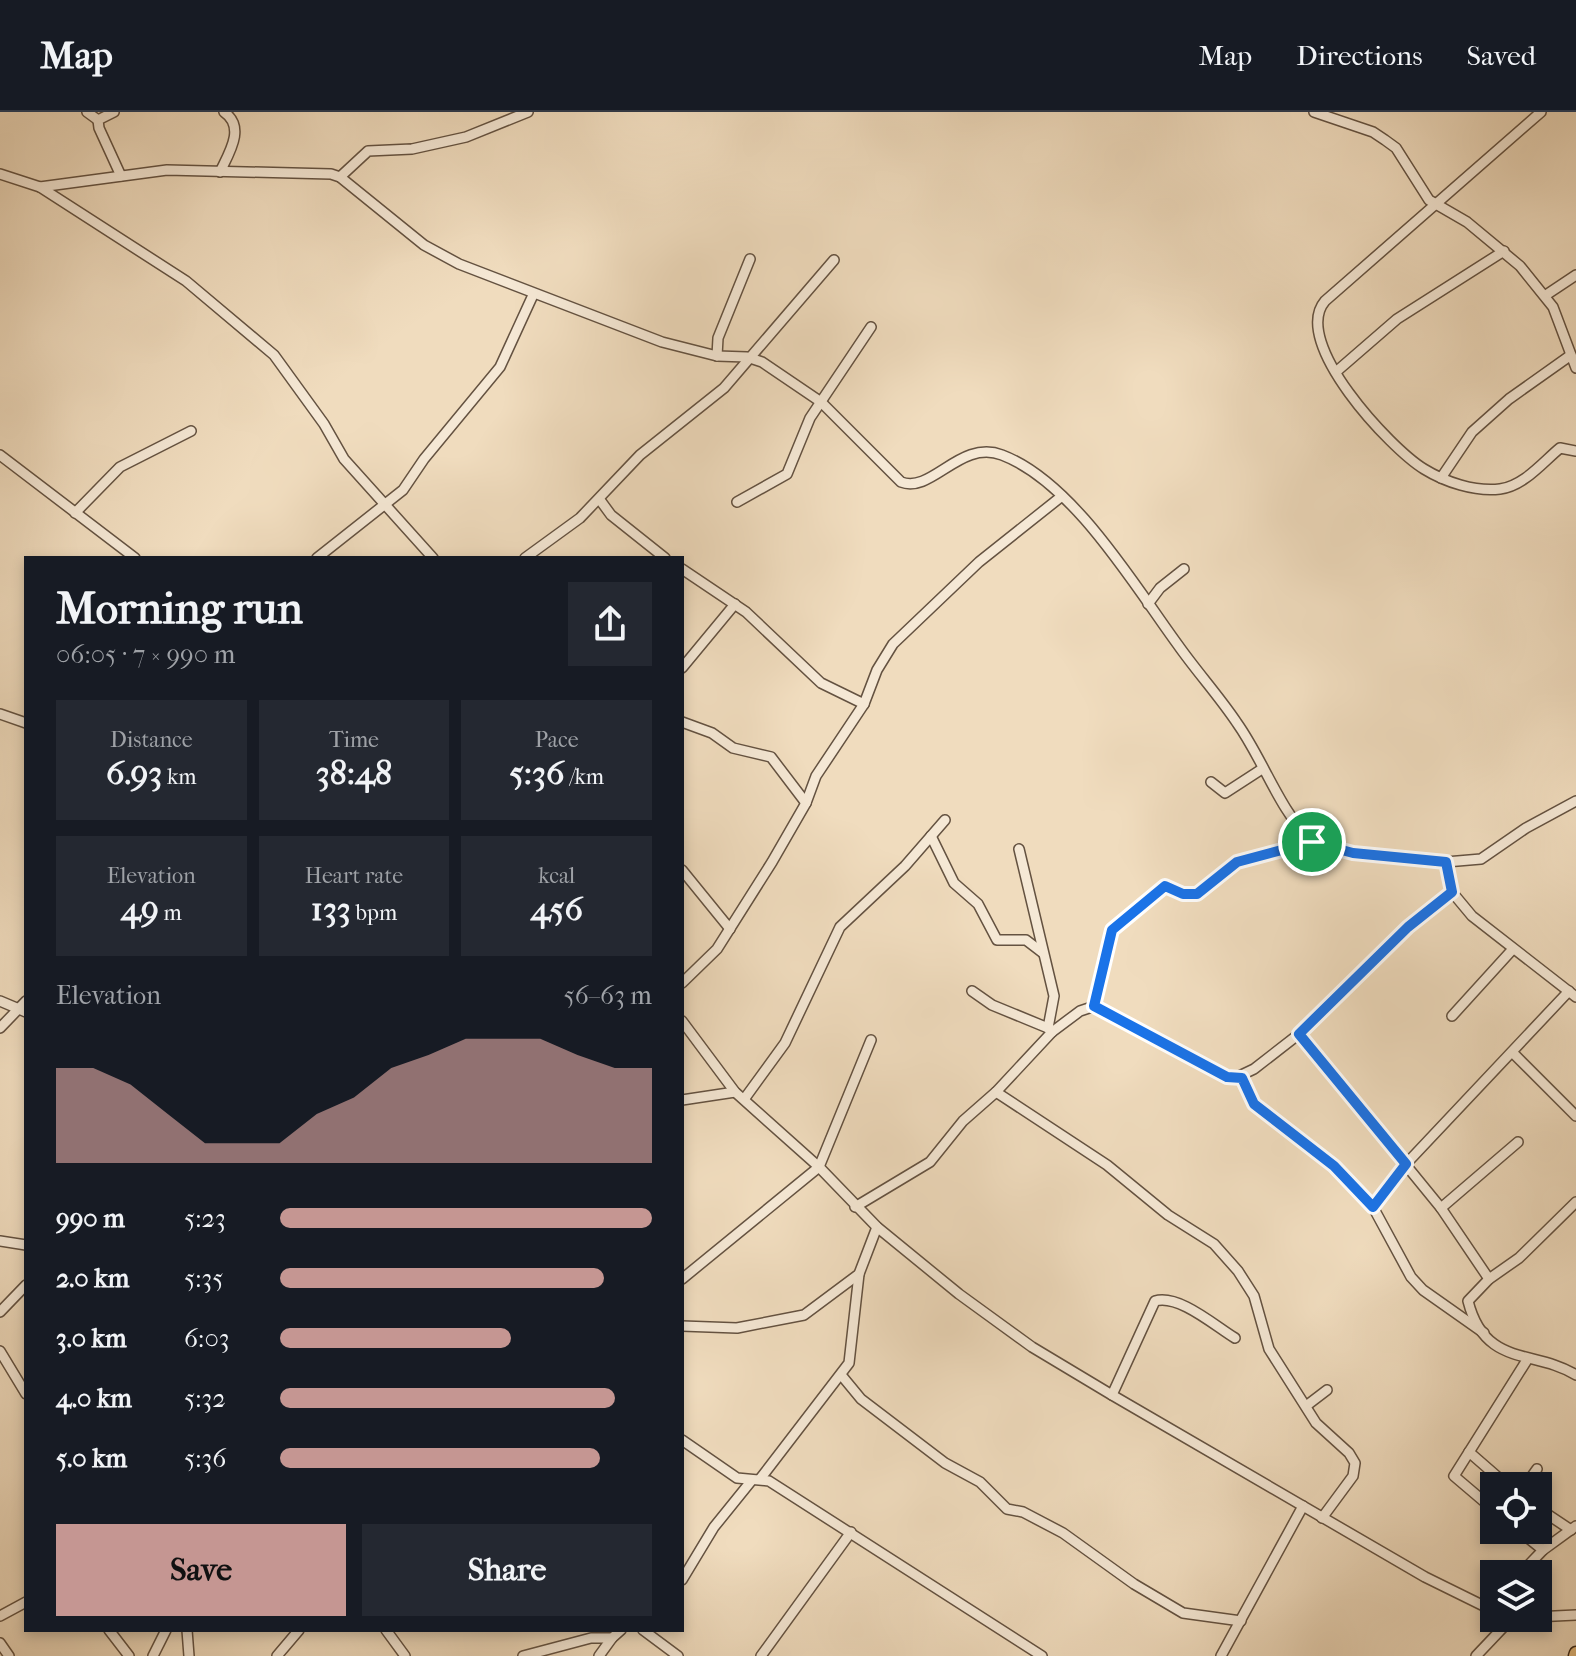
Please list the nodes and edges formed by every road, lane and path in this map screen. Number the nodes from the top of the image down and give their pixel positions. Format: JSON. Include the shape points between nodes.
{"nodes":[{"id":1,"x":87,"y":112,"type":"edge"},
{"id":2,"x":114,"y":112,"type":"edge"},
{"id":3,"x":224,"y":112,"type":"edge"},
{"id":4,"x":528,"y":112,"type":"edge"},
{"id":5,"x":1314,"y":112,"type":"edge"},
{"id":6,"x":1541,"y":112,"type":"edge"},
{"id":7,"x":98,"y":120,"type":"junction"},
{"id":8,"x":220,"y":172,"type":"junction"},
{"id":9,"x":0,"y":174,"type":"edge"},
{"id":10,"x":121,"y":176,"type":"junction"},
{"id":11,"x":340,"y":177,"type":"junction"},
{"id":12,"x":40,"y":187,"type":"junction"},
{"id":13,"x":1435,"y":204,"type":"junction"},
{"id":14,"x":1504,"y":251,"type":"junction"},
{"id":15,"x":750,"y":259,"type":"dead end"},
{"id":16,"x":834,"y":260,"type":"dead end"},
{"id":17,"x":1576,"y":275,"type":"edge"},
{"id":18,"x":533,"y":295,"type":"junction"},
{"id":19,"x":1546,"y":295,"type":"junction"},
{"id":20,"x":871,"y":327,"type":"dead end"},
{"id":21,"x":1571,"y":355,"type":"junction"},
{"id":22,"x":717,"y":356,"type":"junction"},
{"id":23,"x":751,"y":361,"type":"junction"},
{"id":24,"x":1576,"y":368,"type":"edge"},
{"id":25,"x":1337,"y":371,"type":"junction"},
{"id":26,"x":821,"y":402,"type":"junction"},
{"id":27,"x":191,"y":431,"type":"dead end"},
{"id":28,"x":1576,"y":451,"type":"edge"},
{"id":29,"x":0,"y":455,"type":"edge"},
{"id":30,"x":1441,"y":478,"type":"junction"},
{"id":31,"x":1062,"y":496,"type":"junction"},
{"id":32,"x":600,"y":500,"type":"junction"},
{"id":33,"x":737,"y":502,"type":"dead end"},
{"id":34,"x":388,"y":506,"type":"junction"},
{"id":35,"x":75,"y":513,"type":"junction"},
{"id":36,"x":132,"y":556,"type":"edge"},
{"id":37,"x":319,"y":556,"type":"edge"},
{"id":38,"x":431,"y":556,"type":"edge"},
{"id":39,"x":528,"y":556,"type":"edge"},
{"id":40,"x":662,"y":556,"type":"edge"},
{"id":41,"x":1184,"y":569,"type":"dead end"},
{"id":42,"x":684,"y":570,"type":"edge"},
{"id":43,"x":735,"y":604,"type":"junction"},
{"id":44,"x":1148,"y":604,"type":"junction"},
{"id":45,"x":684,"y":666,"type":"edge"},
{"id":46,"x":864,"y":704,"type":"junction"},
{"id":47,"x":0,"y":714,"type":"edge"},
{"id":48,"x":24,"y":722,"type":"edge"},
{"id":49,"x":684,"y":723,"type":"edge"},
{"id":50,"x":1262,"y":769,"type":"junction"},
{"id":51,"x":1211,"y":782,"type":"dead end"},
{"id":52,"x":1576,"y":801,"type":"edge"},
{"id":53,"x":806,"y":803,"type":"junction"},
{"id":54,"x":945,"y":820,"type":"dead end"},
{"id":55,"x":931,"y":836,"type":"junction"},
{"id":56,"x":1312,"y":842,"type":"junction"},
{"id":57,"x":1019,"y":849,"type":"dead end"},
{"id":58,"x":1446,"y":862,"type":"junction"},
{"id":59,"x":684,"y":872,"type":"edge"},
{"id":60,"x":1452,"y":892,"type":"junction"},
{"id":61,"x":730,"y":929,"type":"junction"},
{"id":62,"x":1512,"y":950,"type":"junction"},
{"id":63,"x":1045,"y":956,"type":"junction"},
{"id":64,"x":684,"y":981,"type":"edge"},
{"id":65,"x":972,"y":991,"type":"dead end"},
{"id":66,"x":1573,"y":994,"type":"edge"},
{"id":67,"x":0,"y":1001,"type":"edge"},
{"id":68,"x":1094,"y":1006,"type":"junction"},
{"id":69,"x":22,"y":1012,"type":"edge"},
{"id":70,"x":1452,"y":1016,"type":"dead end"},
{"id":71,"x":684,"y":1024,"type":"edge"},
{"id":72,"x":0,"y":1028,"type":"edge"},
{"id":73,"x":1050,"y":1030,"type":"junction"},
{"id":74,"x":1299,"y":1034,"type":"junction"},
{"id":75,"x":871,"y":1040,"type":"dead end"},
{"id":76,"x":1513,"y":1053,"type":"junction"},
{"id":77,"x":1242,"y":1078,"type":"junction"},
{"id":78,"x":735,"y":1092,"type":"junction"},
{"id":79,"x":996,"y":1092,"type":"junction"},
{"id":80,"x":745,"y":1098,"type":"junction"},
{"id":81,"x":684,"y":1100,"type":"edge"},
{"id":82,"x":1576,"y":1116,"type":"edge"},
{"id":83,"x":1518,"y":1142,"type":"dead end"},
{"id":84,"x":1406,"y":1164,"type":"junction"},
{"id":85,"x":819,"y":1167,"type":"junction"},
{"id":86,"x":1576,"y":1202,"type":"edge"},
{"id":87,"x":855,"y":1207,"type":"junction"},
{"id":88,"x":1373,"y":1207,"type":"junction"},
{"id":89,"x":1441,"y":1208,"type":"junction"},
{"id":90,"x":877,"y":1227,"type":"junction"},
{"id":91,"x":0,"y":1241,"type":"edge"},
{"id":92,"x":24,"y":1245,"type":"edge"},
{"id":93,"x":859,"y":1274,"type":"junction"},
{"id":94,"x":684,"y":1277,"type":"edge"},
{"id":95,"x":1489,"y":1279,"type":"junction"},
{"id":96,"x":24,"y":1287,"type":"edge"},
{"id":97,"x":0,"y":1312,"type":"edge"},
{"id":98,"x":684,"y":1326,"type":"edge"},
{"id":99,"x":1484,"y":1333,"type":"junction"},
{"id":100,"x":1235,"y":1338,"type":"dead end"},
{"id":101,"x":0,"y":1351,"type":"edge"},
{"id":102,"x":1527,"y":1360,"type":"junction"},
{"id":103,"x":1576,"y":1375,"type":"edge"},
{"id":104,"x":842,"y":1376,"type":"junction"},
{"id":105,"x":1327,"y":1390,"type":"dead end"},
{"id":106,"x":24,"y":1391,"type":"edge"},
{"id":107,"x":1112,"y":1395,"type":"junction"},
{"id":108,"x":1306,"y":1406,"type":"junction"},
{"id":109,"x":684,"y":1441,"type":"edge"},
{"id":110,"x":1469,"y":1452,"type":"junction"},
{"id":111,"x":1537,"y":1469,"type":"dead end"},
{"id":112,"x":1492,"y":1472,"type":"edge"},
{"id":113,"x":1535,"y":1472,"type":"edge"},
{"id":114,"x":756,"y":1479,"type":"junction"},
{"id":115,"x":1480,"y":1498,"type":"edge"},
{"id":116,"x":1303,"y":1506,"type":"junction"},
{"id":117,"x":1552,"y":1516,"type":"edge"},
{"id":118,"x":1322,"y":1518,"type":"junction"},
{"id":119,"x":1573,"y":1528,"type":"edge"},
{"id":120,"x":851,"y":1532,"type":"junction"},
{"id":121,"x":1536,"y":1544,"type":"edge"},
{"id":122,"x":1543,"y":1550,"type":"junction"},
{"id":123,"x":1533,"y":1560,"type":"edge"},
{"id":124,"x":684,"y":1577,"type":"edge"},
{"id":125,"x":24,"y":1603,"type":"edge"},
{"id":126,"x":1480,"y":1604,"type":"edge"},
{"id":127,"x":1576,"y":1615,"type":"edge"},
{"id":128,"x":0,"y":1616,"type":"edge"},
{"id":129,"x":1552,"y":1616,"type":"edge"},
{"id":130,"x":1241,"y":1621,"type":"junction"},
{"id":131,"x":111,"y":1632,"type":"edge"},
{"id":132,"x":165,"y":1632,"type":"edge"},
{"id":133,"x":187,"y":1632,"type":"edge"},
{"id":134,"x":297,"y":1632,"type":"edge"},
{"id":135,"x":387,"y":1632,"type":"edge"},
{"id":136,"x":619,"y":1632,"type":"edge"},
{"id":137,"x":646,"y":1632,"type":"edge"},
{"id":138,"x":1499,"y":1632,"type":"edge"},
{"id":139,"x":612,"y":1638,"type":"junction"},
{"id":140,"x":0,"y":1643,"type":"edge"},
{"id":141,"x":9,"y":1656,"type":"edge"},
{"id":142,"x":129,"y":1656,"type":"edge"},
{"id":143,"x":153,"y":1656,"type":"edge"},
{"id":144,"x":189,"y":1656,"type":"edge"},
{"id":145,"x":277,"y":1656,"type":"edge"},
{"id":146,"x":405,"y":1656,"type":"edge"},
{"id":147,"x":523,"y":1656,"type":"edge"},
{"id":148,"x":599,"y":1656,"type":"edge"},
{"id":149,"x":678,"y":1656,"type":"edge"},
{"id":150,"x":761,"y":1656,"type":"edge"},
{"id":151,"x":1042,"y":1656,"type":"edge"},
{"id":152,"x":1221,"y":1656,"type":"edge"},
{"id":153,"x":1476,"y":1656,"type":"edge"}],
"edges":[{"from":1,"to":7,"type":"street"},
{"from":2,"to":7,"type":"street"},
{"from":3,"to":8,"type":"street","via":[[235,132]]},
{"from":4,"to":11,"type":"street","via":[[466,137],[412,149],[368,151]]},
{"from":5,"to":13,"type":"street","via":[[1373,132],[1396,148]]},
{"from":6,"to":13,"type":"street"},
{"from":7,"to":10,"type":"street"},
{"from":8,"to":10,"type":"street","via":[[167,170]]},
{"from":8,"to":11,"type":"street","via":[[318,171]]},
{"from":9,"to":12,"type":"street"},
{"from":10,"to":12,"type":"street"},
{"from":11,"to":18,"type":"street","via":[[424,245]]},
{"from":12,"to":34,"type":"street","via":[[186,281],[274,355],[344,459]]},
{"from":13,"to":14,"type":"street"},
{"from":13,"to":25,"type":"street","via":[[1321,306],[1321,334]]},
{"from":14,"to":19,"type":"street"},
{"from":14,"to":25,"type":"street","via":[[1397,319]]},
{"from":15,"to":22,"type":"street","via":[[718,338]]},
{"from":16,"to":23,"type":"street"},
{"from":17,"to":19,"type":"street"},
{"from":18,"to":22,"type":"street","via":[[662,342]]},
{"from":18,"to":34,"type":"street","via":[[500,367]]},
{"from":19,"to":21,"type":"street"},
{"from":20,"to":26,"type":"street"},
{"from":21,"to":24,"type":"street"},
{"from":21,"to":30,"type":"street","via":[[1485,420]]},
{"from":22,"to":23,"type":"street"},
{"from":23,"to":26,"type":"street","via":[[762,362]]},
{"from":23,"to":32,"type":"street","via":[[640,455]]},
{"from":25,"to":30,"type":"street","via":[[1353,402],[1379,431]]},
{"from":26,"to":31,"type":"street","via":[[901,482],[917,483],[964,456],[986,451],[1020,464]]},
{"from":26,"to":33,"type":"street","via":[[787,474]]},
{"from":27,"to":35,"type":"street","via":[[120,467]]},
{"from":28,"to":30,"type":"street","via":[[1560,448],[1501,489]]},
{"from":29,"to":35,"type":"street"},
{"from":31,"to":44,"type":"street"},
{"from":31,"to":46,"type":"street","via":[[979,562],[902,634],[877,670]]},
{"from":32,"to":39,"type":"street"},
{"from":32,"to":40,"type":"street"},
{"from":34,"to":37,"type":"street"},
{"from":34,"to":38,"type":"street"},
{"from":35,"to":36,"type":"street"},
{"from":41,"to":44,"type":"street"},
{"from":42,"to":43,"type":"street"},
{"from":43,"to":45,"type":"street"},
{"from":43,"to":46,"type":"street","via":[[821,683]]},
{"from":44,"to":50,"type":"street","via":[[1239,725]]},
{"from":46,"to":53,"type":"street","via":[[816,776]]},
{"from":47,"to":48,"type":"street"},
{"from":49,"to":53,"type":"street","via":[[733,748],[771,757]]},
{"from":50,"to":51,"type":"street","via":[[1225,793]]},
{"from":50,"to":56,"type":"street"},
{"from":52,"to":58,"type":"street","via":[[1481,859]]},
{"from":53,"to":61,"type":"street"},
{"from":54,"to":55,"type":"street"},
{"from":55,"to":63,"type":"street","via":[[954,883],[978,904],[997,940],[1026,940]]},
{"from":55,"to":80,"type":"street","via":[[840,927],[785,1043]]},
{"from":56,"to":58,"type":"street","via":[[1353,853]]},
{"from":56,"to":68,"type":"street","via":[[1237,862],[1197,894],[1165,886],[1154,892],[1112,932]]},
{"from":57,"to":63,"type":"street"},
{"from":58,"to":60,"type":"street"},
{"from":59,"to":61,"type":"street"},
{"from":60,"to":62,"type":"street"},
{"from":60,"to":74,"type":"street","via":[[1408,927]]},
{"from":61,"to":64,"type":"street"},
{"from":62,"to":66,"type":"street"},
{"from":62,"to":70,"type":"street"},
{"from":63,"to":73,"type":"street","via":[[1054,996]]},
{"from":65,"to":73,"type":"street"},
{"from":66,"to":76,"type":"street"},
{"from":67,"to":69,"type":"street"},
{"from":68,"to":73,"type":"street"},
{"from":68,"to":77,"type":"street","via":[[1227,1077]]},
{"from":69,"to":72,"type":"street"},
{"from":71,"to":78,"type":"street"},
{"from":73,"to":79,"type":"street"},
{"from":74,"to":77,"type":"street"},
{"from":74,"to":84,"type":"street"},
{"from":75,"to":85,"type":"street"},
{"from":76,"to":82,"type":"street"},
{"from":76,"to":84,"type":"street"},
{"from":77,"to":88,"type":"street","via":[[1254,1104],[1334,1166]]},
{"from":78,"to":80,"type":"street"},
{"from":78,"to":81,"type":"street"},
{"from":79,"to":87,"type":"street","via":[[921,1170]]},
{"from":79,"to":108,"type":"street","via":[[1107,1165],[1218,1248],[1252,1291],[1269,1349]]},
{"from":80,"to":85,"type":"street"},
{"from":83,"to":89,"type":"street"},
{"from":84,"to":88,"type":"street"},
{"from":84,"to":89,"type":"street"},
{"from":85,"to":87,"type":"street"},
{"from":85,"to":94,"type":"street"},
{"from":86,"to":95,"type":"street","via":[[1519,1258]]},
{"from":87,"to":90,"type":"street"},
{"from":88,"to":99,"type":"street","via":[[1411,1277]]},
{"from":89,"to":95,"type":"street"},
{"from":90,"to":93,"type":"street"},
{"from":90,"to":107,"type":"street","via":[[1032,1347]]},
{"from":91,"to":92,"type":"street"},
{"from":93,"to":98,"type":"street","via":[[794,1319],[718,1329]]},
{"from":93,"to":104,"type":"street","via":[[853,1344]]},
{"from":95,"to":99,"type":"street","via":[[1468,1301]]},
{"from":96,"to":97,"type":"street"},
{"from":99,"to":102,"type":"street"},
{"from":100,"to":107,"type":"street","via":[[1176,1304],[1157,1300]]},
{"from":101,"to":106,"type":"street"},
{"from":102,"to":103,"type":"street","via":[[1561,1366]]},
{"from":102,"to":110,"type":"street"},
{"from":104,"to":114,"type":"street"},
{"from":104,"to":130,"type":"street","via":[[861,1399],[945,1463],[980,1482],[1007,1509],[1063,1533],[1183,1613]]},
{"from":105,"to":108,"type":"street"},
{"from":107,"to":116,"type":"street"},
{"from":108,"to":118,"type":"street","via":[[1355,1466]]},
{"from":109,"to":114,"type":"street","via":[[737,1478]]},
{"from":110,"to":112,"type":"street"},
{"from":110,"to":115,"type":"street","via":[[1454,1477]]},
{"from":111,"to":113,"type":"street"},
{"from":114,"to":120,"type":"street"},
{"from":114,"to":124,"type":"street","via":[[714,1527]]},
{"from":116,"to":118,"type":"street"},
{"from":116,"to":130,"type":"street"},
{"from":117,"to":119,"type":"street"},
{"from":118,"to":126,"type":"street"},
{"from":119,"to":122,"type":"street"},
{"from":120,"to":150,"type":"street"},
{"from":120,"to":151,"type":"street"},
{"from":121,"to":122,"type":"street"},
{"from":122,"to":123,"type":"street"},
{"from":125,"to":128,"type":"street"},
{"from":127,"to":129,"type":"street"},
{"from":130,"to":152,"type":"street"},
{"from":131,"to":142,"type":"street"},
{"from":132,"to":143,"type":"street"},
{"from":133,"to":144,"type":"street"},
{"from":134,"to":145,"type":"street"},
{"from":135,"to":146,"type":"street"},
{"from":136,"to":139,"type":"street"},
{"from":137,"to":149,"type":"street"},
{"from":138,"to":153,"type":"street"},
{"from":139,"to":147,"type":"street","via":[[591,1638]]},
{"from":139,"to":148,"type":"street"},
{"from":140,"to":141,"type":"street"}]}
